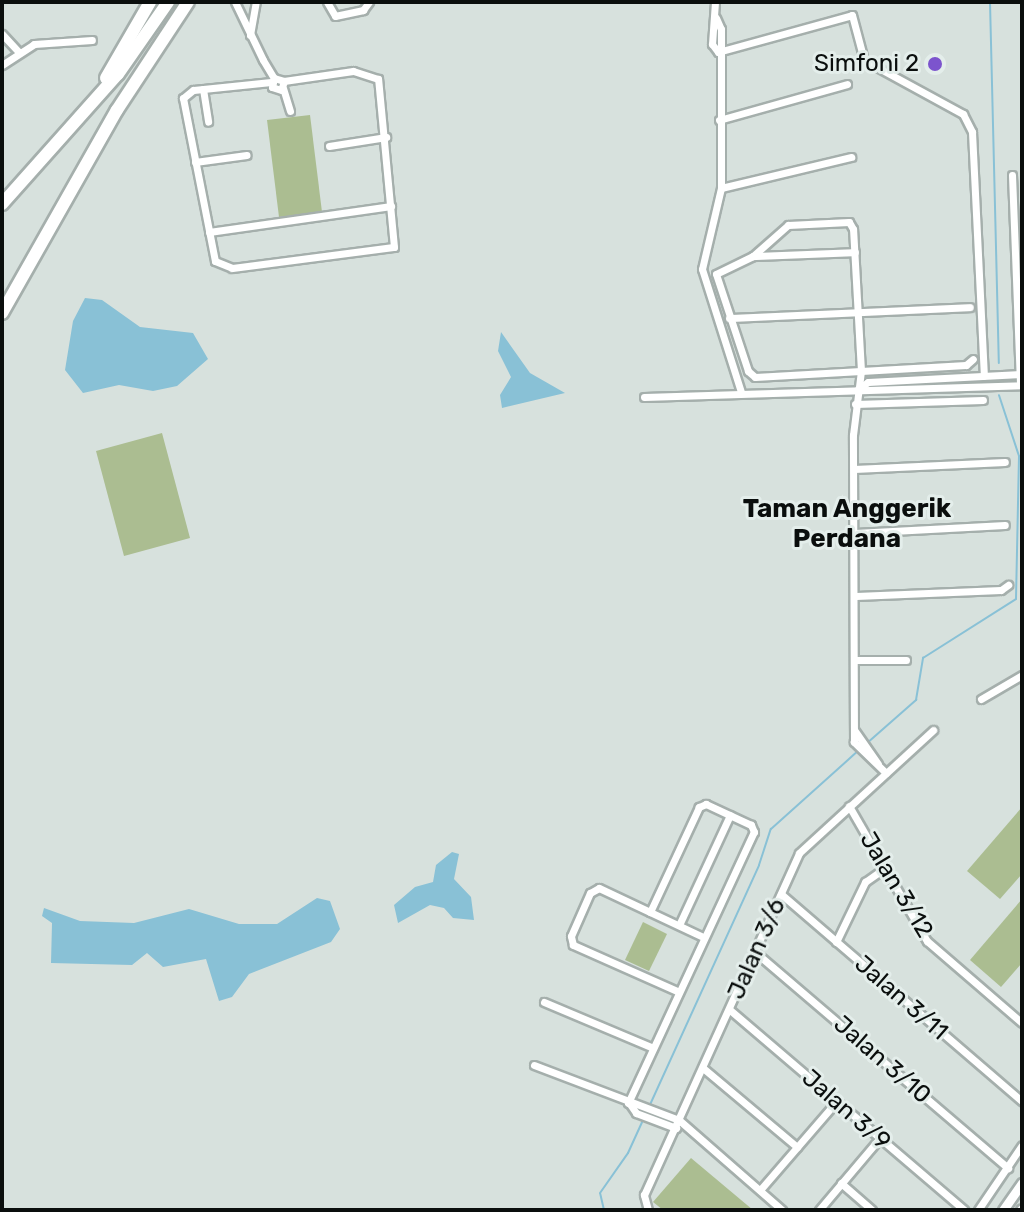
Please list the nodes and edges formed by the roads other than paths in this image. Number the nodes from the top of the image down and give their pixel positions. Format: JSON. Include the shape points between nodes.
{"nodes":[{"id":1,"x":150,"y":2,"type":"edge"},
{"id":2,"x":168,"y":2,"type":"edge"},
{"id":3,"x":190,"y":2,"type":"edge"},
{"id":4,"x":235,"y":2,"type":"edge"},
{"id":5,"x":256,"y":2,"type":"edge"},
{"id":6,"x":327,"y":2,"type":"edge"},
{"id":7,"x":369,"y":2,"type":"edge"},
{"id":8,"x":715,"y":2,"type":"edge"},
{"id":9,"x":2,"y":34,"type":"edge"},
{"id":10,"x":250,"y":36,"type":"junction"},
{"id":11,"x":92,"y":40,"type":"dead end"},
{"id":12,"x":18,"y":51,"type":"junction"},
{"id":13,"x":718,"y":52,"type":"junction"},
{"id":14,"x":2,"y":65,"type":"edge"},
{"id":15,"x":273,"y":80,"type":"junction"},
{"id":16,"x":283,"y":84,"type":"junction"},
{"id":17,"x":847,"y":84,"type":"dead end"},
{"id":18,"x":203,"y":89,"type":"junction"},
{"id":19,"x":95,"y":98,"type":"junction"},
{"id":20,"x":290,"y":111,"type":"dead end"},
{"id":21,"x":719,"y":120,"type":"junction"},
{"id":22,"x":208,"y":122,"type":"dead end"},
{"id":23,"x":386,"y":137,"type":"junction"},
{"id":24,"x":329,"y":146,"type":"dead end"},
{"id":25,"x":247,"y":155,"type":"dead end"},
{"id":26,"x":851,"y":157,"type":"dead end"},
{"id":27,"x":195,"y":162,"type":"junction"},
{"id":28,"x":1012,"y":175,"type":"dead end"},
{"id":29,"x":721,"y":188,"type":"junction"},
{"id":30,"x":2,"y":204,"type":"edge"},
{"id":31,"x":391,"y":206,"type":"junction"},
{"id":32,"x":209,"y":232,"type":"junction"},
{"id":33,"x":855,"y":252,"type":"junction"},
{"id":34,"x":753,"y":256,"type":"junction"},
{"id":35,"x":970,"y":307,"type":"dead end"},
{"id":36,"x":2,"y":313,"type":"edge"},
{"id":37,"x":859,"y":313,"type":"junction"},
{"id":38,"x":729,"y":318,"type":"junction"},
{"id":39,"x":973,"y":359,"type":"dead end"},
{"id":40,"x":1020,"y":363,"type":"edge"},
{"id":41,"x":861,"y":371,"type":"junction"},
{"id":42,"x":1021,"y":374,"type":"edge"},
{"id":43,"x":984,"y":376,"type":"junction"},
{"id":44,"x":1021,"y":385,"type":"edge"},
{"id":45,"x":858,"y":389,"type":"junction"},
{"id":46,"x":741,"y":392,"type":"junction"},
{"id":47,"x":644,"y":397,"type":"dead end"},
{"id":48,"x":983,"y":400,"type":"dead end"},
{"id":49,"x":855,"y":404,"type":"junction"},
{"id":50,"x":1005,"y":462,"type":"dead end"},
{"id":51,"x":854,"y":469,"type":"junction"},
{"id":52,"x":1005,"y":525,"type":"dead end"},
{"id":53,"x":855,"y":533,"type":"junction"},
{"id":54,"x":1008,"y":585,"type":"dead end"},
{"id":55,"x":856,"y":596,"type":"junction"},
{"id":56,"x":856,"y":660,"type":"junction"},
{"id":57,"x":906,"y":660,"type":"dead end"},
{"id":58,"x":1022,"y":675,"type":"edge"},
{"id":59,"x":981,"y":699,"type":"dead end"},
{"id":60,"x":933,"y":730,"type":"dead end"},
{"id":61,"x":886,"y":773,"type":"junction"},
{"id":62,"x":849,"y":806,"type":"junction"},
{"id":63,"x":730,"y":815,"type":"junction"},
{"id":64,"x":885,"y":868,"type":"junction"},
{"id":65,"x":781,"y":894,"type":"junction"},
{"id":66,"x":650,"y":912,"type":"junction"},
{"id":67,"x":679,"y":925,"type":"junction"},
{"id":68,"x":701,"y":936,"type":"junction"},
{"id":69,"x":836,"y":942,"type":"junction"},
{"id":70,"x":755,"y":952,"type":"junction"},
{"id":71,"x":677,"y":991,"type":"junction"},
{"id":72,"x":544,"y":1002,"type":"dead end"},
{"id":73,"x":730,"y":1010,"type":"junction"},
{"id":74,"x":1022,"y":1023,"type":"edge"},
{"id":75,"x":651,"y":1047,"type":"junction"},
{"id":76,"x":534,"y":1065,"type":"dead end"},
{"id":77,"x":703,"y":1068,"type":"junction"},
{"id":78,"x":1022,"y":1101,"type":"edge"},
{"id":79,"x":836,"y":1102,"type":"junction"},
{"id":80,"x":633,"y":1106,"type":"junction"},
{"id":81,"x":678,"y":1123,"type":"junction"},
{"id":82,"x":879,"y":1139,"type":"junction"},
{"id":83,"x":1022,"y":1145,"type":"edge"},
{"id":84,"x":797,"y":1147,"type":"junction"},
{"id":85,"x":1008,"y":1168,"type":"junction"},
{"id":86,"x":841,"y":1183,"type":"junction"},
{"id":87,"x":1022,"y":1183,"type":"edge"},
{"id":88,"x":760,"y":1190,"type":"junction"},
{"id":89,"x":648,"y":1210,"type":"edge"},
{"id":90,"x":782,"y":1210,"type":"edge"},
{"id":91,"x":819,"y":1210,"type":"edge"},
{"id":92,"x":872,"y":1210,"type":"edge"},
{"id":93,"x":964,"y":1210,"type":"edge"},
{"id":94,"x":978,"y":1210,"type":"edge"},
{"id":95,"x":1003,"y":1210,"type":"edge"}],
"edges":[{"from":1,"to":19,"type":"highway"},
{"from":2,"to":19,"type":"highway"},
{"from":3,"to":36,"type":"highway","via":[[168,30]]},
{"from":4,"to":10,"type":"street"},
{"from":5,"to":10,"type":"street"},
{"from":6,"to":7,"type":"street","via":[[335,16],[363,10]]},
{"from":8,"to":13,"type":"street","via":[[712,44]]},
{"from":9,"to":12,"type":"street"},
{"from":10,"to":15,"type":"street"},
{"from":11,"to":12,"type":"street","via":[[34,44]]},
{"from":12,"to":14,"type":"street"},
{"from":13,"to":21,"type":"street"},
{"from":13,"to":43,"type":"street","via":[[856,17],[857,47],[864,60],[970,123]]},
{"from":15,"to":16,"type":"street"},
{"from":15,"to":16,"type":"street","via":[[276,91]]},
{"from":15,"to":18,"type":"street"},
{"from":16,"to":20,"type":"street"},
{"from":16,"to":23,"type":"street","via":[[353,71],[374,75]]},
{"from":17,"to":21,"type":"street"},
{"from":18,"to":22,"type":"street"},
{"from":18,"to":27,"type":"street","via":[[183,98]]},
{"from":19,"to":30,"type":"highway"},
{"from":21,"to":29,"type":"street"},
{"from":23,"to":24,"type":"street"},
{"from":23,"to":31,"type":"street"},
{"from":25,"to":27,"type":"street"},
{"from":26,"to":29,"type":"street"},
{"from":27,"to":32,"type":"street"},
{"from":28,"to":40,"type":"street"},
{"from":29,"to":46,"type":"street","via":[[702,269]]},
{"from":31,"to":32,"type":"street"},
{"from":31,"to":32,"type":"street","via":[[390,249],[232,268],[215,261]]},
{"from":33,"to":34,"type":"street"},
{"from":33,"to":34,"type":"street","via":[[849,222],[788,225]]},
{"from":33,"to":37,"type":"street"},
{"from":34,"to":38,"type":"street","via":[[716,274]]},
{"from":35,"to":37,"type":"street"},
{"from":37,"to":38,"type":"street"},
{"from":37,"to":41,"type":"street"},
{"from":38,"to":41,"type":"street","via":[[755,377]]},
{"from":39,"to":41,"type":"street","via":[[966,365]]},
{"from":40,"to":42,"type":"street"},
{"from":41,"to":45,"type":"street"},
{"from":42,"to":43,"type":"street"},
{"from":42,"to":44,"type":"street"},
{"from":43,"to":45,"type":"street","via":[[868,382]]},
{"from":44,"to":45,"type":"street"},
{"from":45,"to":46,"type":"street"},
{"from":45,"to":49,"type":"street"},
{"from":46,"to":47,"type":"street"},
{"from":48,"to":49,"type":"street"},
{"from":49,"to":51,"type":"street"},
{"from":50,"to":51,"type":"street"},
{"from":51,"to":53,"type":"street"},
{"from":52,"to":53,"type":"street"},
{"from":53,"to":55,"type":"street"},
{"from":54,"to":55,"type":"street","via":[[1001,590]]},
{"from":55,"to":56,"type":"street"},
{"from":56,"to":57,"type":"street"},
{"from":56,"to":61,"type":"street","via":[[857,736]]},
{"from":58,"to":59,"type":"street"},
{"from":60,"to":61,"type":"street","name":"Jalan 3/6"},
{"from":61,"to":62,"type":"street","name":"Jalan 3/6"},
{"from":62,"to":64,"type":"street","name":"Jalan 3/12"},
{"from":62,"to":65,"type":"street","name":"Jalan 3/6","via":[[799,853]]},
{"from":63,"to":66,"type":"street","via":[[706,804],[699,807]]},
{"from":63,"to":67,"type":"street"},
{"from":63,"to":68,"type":"street","via":[[754,832]]},
{"from":64,"to":69,"type":"street","via":[[865,882]]},
{"from":64,"to":74,"type":"street","name":"Jalan 3/12","via":[[927,941]]},
{"from":65,"to":69,"type":"street","name":"Jalan 3/11"},
{"from":65,"to":70,"type":"street","name":"Jalan 3/6"},
{"from":66,"to":67,"type":"street"},
{"from":66,"to":71,"type":"street","via":[[592,890],[571,936],[573,945]]},
{"from":67,"to":68,"type":"street"},
{"from":68,"to":71,"type":"street"},
{"from":69,"to":78,"type":"street","name":"Jalan 3/11"},
{"from":70,"to":73,"type":"street","name":"Jalan 3/6"},
{"from":70,"to":85,"type":"street","name":"Jalan 3/10"},
{"from":71,"to":75,"type":"street"},
{"from":72,"to":75,"type":"street"},
{"from":73,"to":77,"type":"street","name":"Jalan 3/6"},
{"from":73,"to":79,"type":"street","name":"Jalan 3/9"},
{"from":75,"to":80,"type":"street"},
{"from":76,"to":80,"type":"street"},
{"from":77,"to":81,"type":"street","name":"Jalan 3/6"},
{"from":77,"to":84,"type":"street"},
{"from":79,"to":82,"type":"street","name":"Jalan 3/9"},
{"from":79,"to":84,"type":"street"},
{"from":80,"to":81,"type":"street"},
{"from":80,"to":81,"type":"street","via":[[666,1124]]},
{"from":81,"to":88,"type":"street"},
{"from":81,"to":89,"type":"street","name":"Jalan 3/6","via":[[644,1195]]},
{"from":82,"to":86,"type":"street"},
{"from":82,"to":93,"type":"street","name":"Jalan 3/9"},
{"from":83,"to":85,"type":"street"},
{"from":84,"to":88,"type":"street"},
{"from":85,"to":94,"type":"street"},
{"from":86,"to":91,"type":"street"},
{"from":86,"to":92,"type":"street"},
{"from":87,"to":95,"type":"street"},
{"from":88,"to":90,"type":"street"}]}
